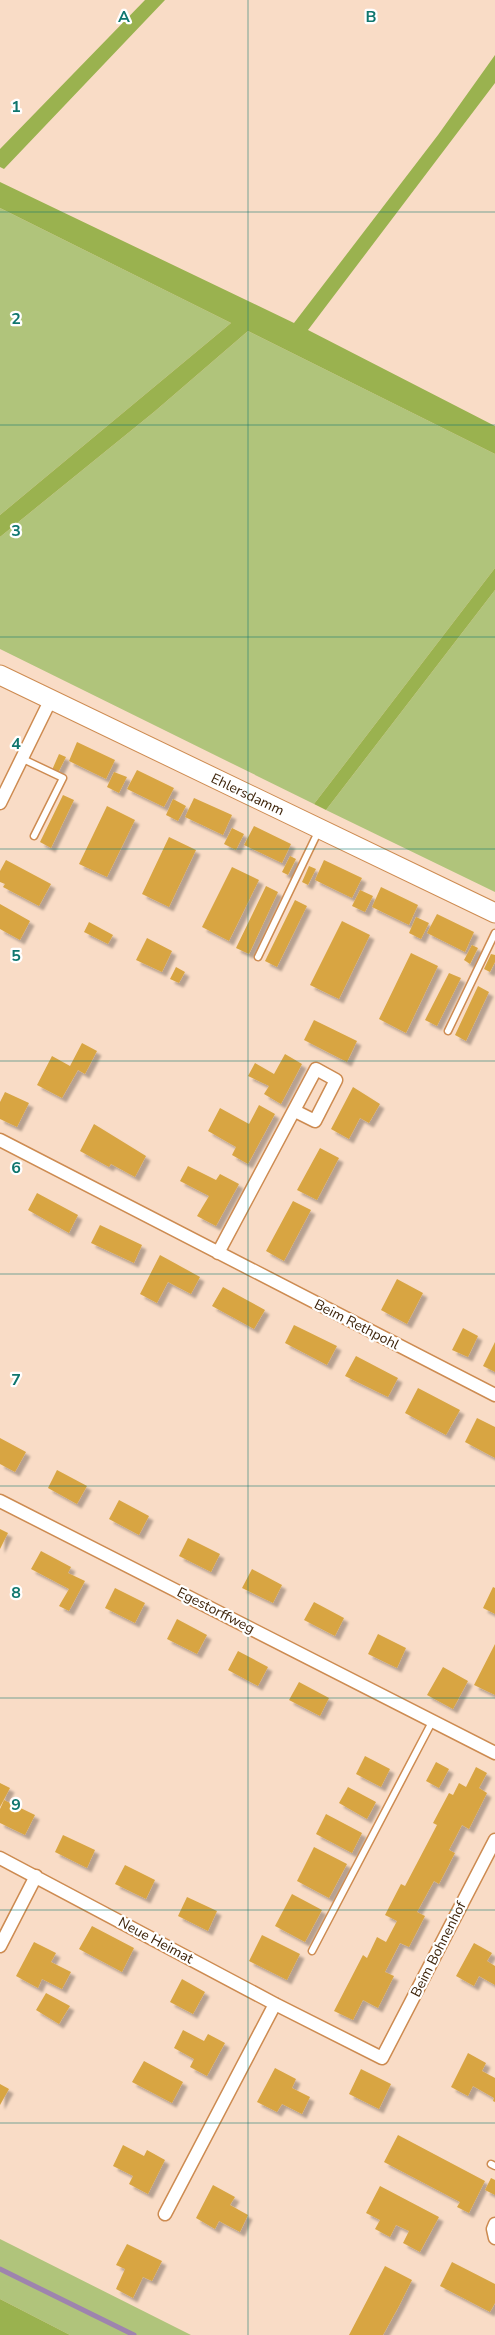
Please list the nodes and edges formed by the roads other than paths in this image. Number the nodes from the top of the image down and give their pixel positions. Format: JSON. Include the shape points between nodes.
{"nodes":[{"id":1,"x":0,"y":675,"type":"edge"},
{"id":2,"x":50,"y":701,"type":"junction"},
{"id":3,"x":23,"y":758,"type":"junction"},
{"id":4,"x":0,"y":803,"type":"edge"},
{"id":5,"x":320,"y":829,"type":"junction"},
{"id":6,"x":34,"y":836,"type":"dead end"},
{"id":7,"x":495,"y":913,"type":"edge"},
{"id":8,"x":495,"y":933,"type":"edge"},
{"id":9,"x":258,"y":957,"type":"dead end"},
{"id":10,"x":448,"y":1031,"type":"dead end"},
{"id":11,"x":295,"y":1111,"type":"dead end"},
{"id":12,"x":0,"y":1140,"type":"edge"},
{"id":13,"x":218,"y":1253,"type":"junction"},
{"id":14,"x":495,"y":1395,"type":"edge"},
{"id":15,"x":0,"y":1501,"type":"edge"},
{"id":16,"x":432,"y":1722,"type":"junction"},
{"id":17,"x":495,"y":1753,"type":"edge"},
{"id":18,"x":495,"y":1840,"type":"edge"},
{"id":19,"x":0,"y":1858,"type":"edge"},
{"id":20,"x":36,"y":1876,"type":"junction"},
{"id":21,"x":0,"y":1946,"type":"edge"},
{"id":22,"x":312,"y":1951,"type":"dead end"},
{"id":23,"x":275,"y":2004,"type":"junction"},
{"id":24,"x":382,"y":2058,"type":"joint"},
{"id":25,"x":165,"y":2214,"type":"dead end"},
{"id":26,"x":495,"y":2224,"type":"edge"},
{"id":27,"x":495,"y":2238,"type":"edge"}],
"edges":[{"from":1,"to":2,"type":"street","name":"Ehlersdamm"},
{"from":2,"to":3,"type":"street"},
{"from":2,"to":5,"type":"street","name":"Ehlersdamm"},
{"from":3,"to":4,"type":"street"},
{"from":3,"to":6,"type":"lane","via":[[63,778]]},
{"from":5,"to":7,"type":"street","name":"Ehlersdamm"},
{"from":5,"to":9,"type":"lane"},
{"from":8,"to":10,"type":"lane"},
{"from":11,"to":13,"type":"street"},
{"from":12,"to":13,"type":"street","name":"Beim Rethpohl"},
{"from":13,"to":14,"type":"street","name":"Beim Rethpohl"},
{"from":15,"to":16,"type":"street","name":"Egestorffweg"},
{"from":16,"to":17,"type":"street","name":"Egestorffweg"},
{"from":16,"to":22,"type":"lane"},
{"from":18,"to":24,"type":"street","name":"Beim Bohnenhof"},
{"from":19,"to":20,"type":"street","name":"Neue Heimat"},
{"from":20,"to":21,"type":"street"},
{"from":20,"to":23,"type":"street","name":"Neue Heimat"},
{"from":23,"to":24,"type":"street","name":"Neue Heimat"},
{"from":23,"to":25,"type":"street"},
{"from":26,"to":27,"type":"street"}]}
